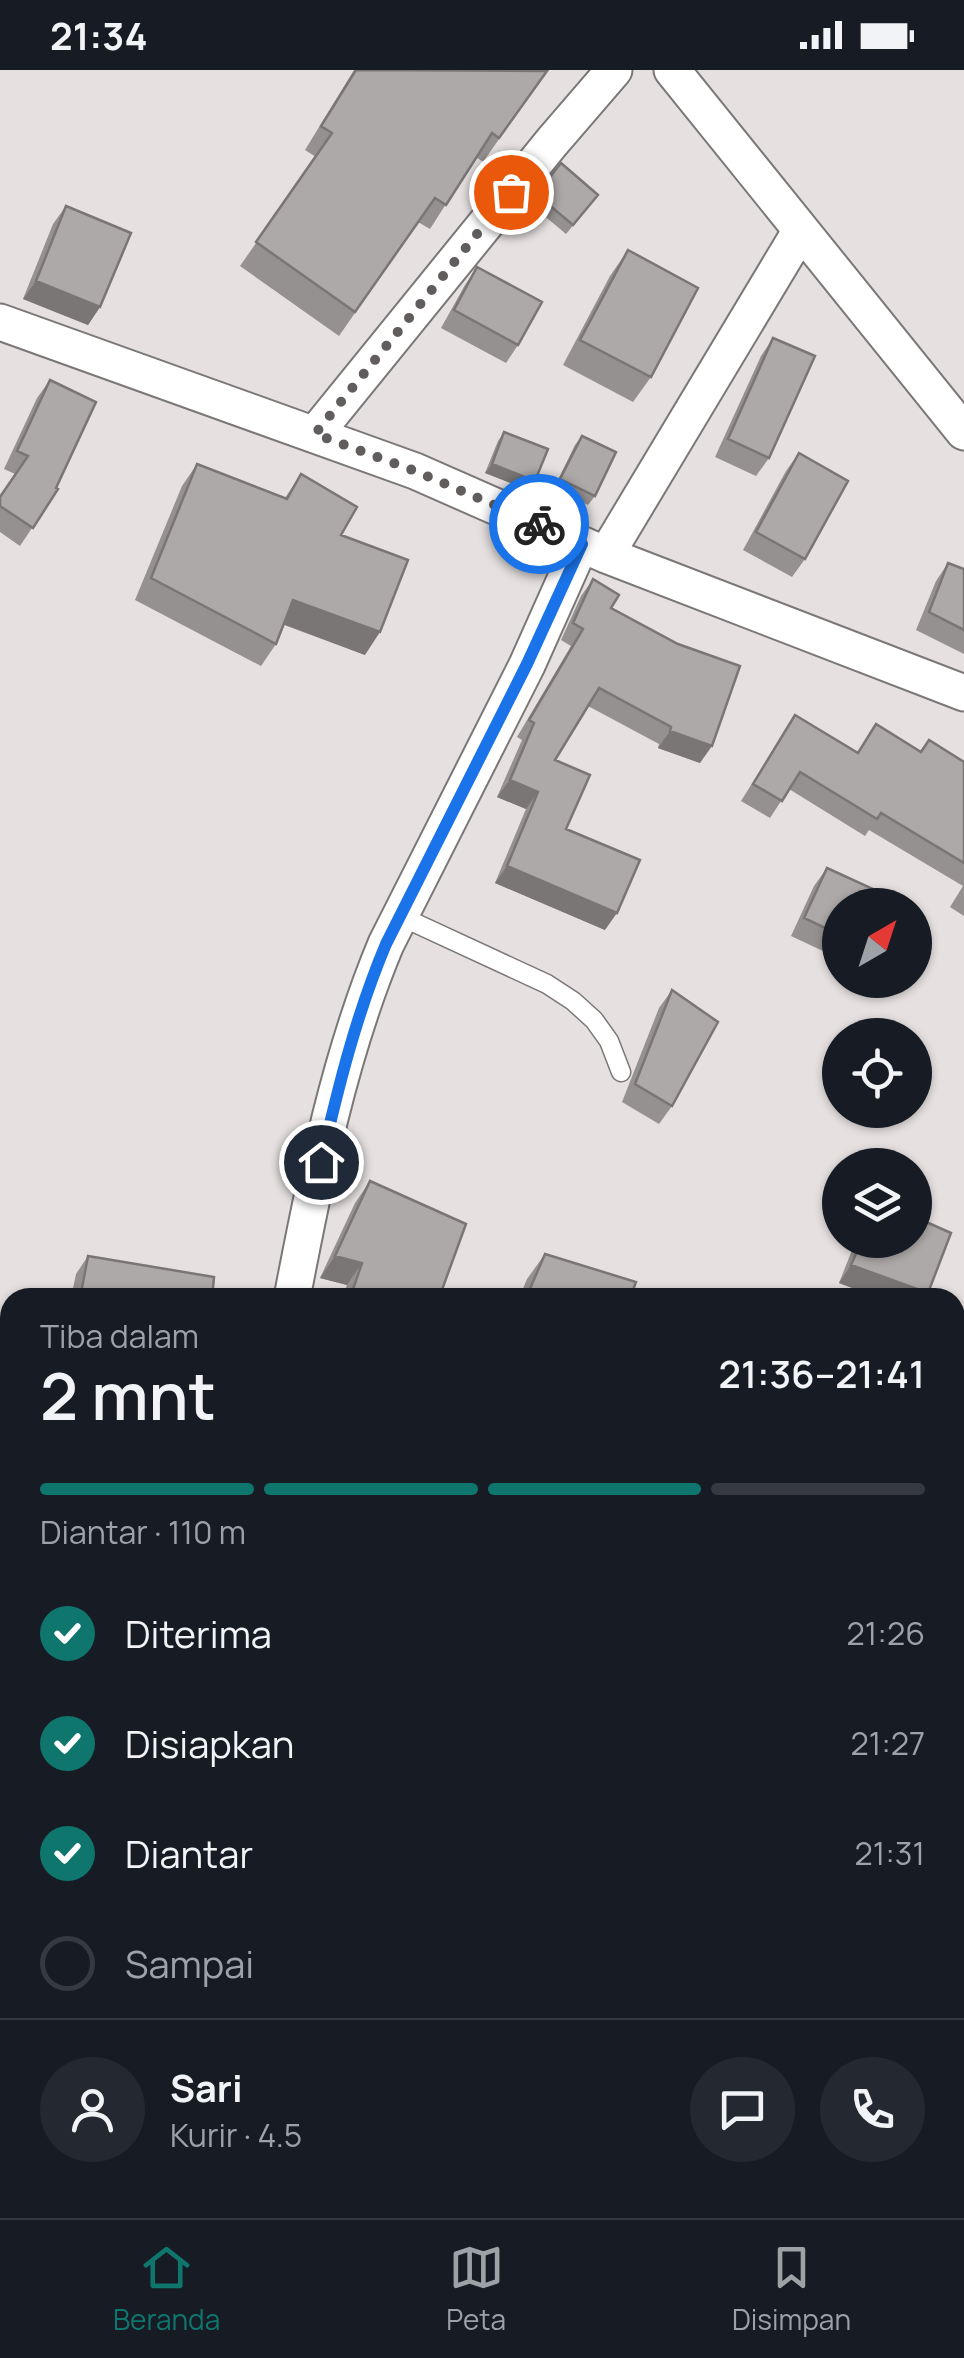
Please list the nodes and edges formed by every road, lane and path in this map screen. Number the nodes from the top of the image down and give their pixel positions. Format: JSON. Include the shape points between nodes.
{"nodes":[{"id":1,"x":614,"y":70,"type":"edge"},
{"id":2,"x":685,"y":75,"type":"edge"},
{"id":3,"x":801,"y":230,"type":"junction"},
{"id":4,"x":0,"y":322,"type":"edge"},
{"id":5,"x":964,"y":432,"type":"edge"},
{"id":6,"x":315,"y":434,"type":"junction"},
{"id":7,"x":594,"y":549,"type":"junction"},
{"id":8,"x":964,"y":692,"type":"edge"},
{"id":9,"x":400,"y":916,"type":"junction"},
{"id":10,"x":621,"y":1072,"type":"dead end"},
{"id":11,"x":294,"y":1288,"type":"edge"}],
"edges":[{"from":1,"to":6,"type":"street"},
{"from":2,"to":3,"type":"street"},
{"from":3,"to":5,"type":"street"},
{"from":3,"to":7,"type":"street"},
{"from":4,"to":6,"type":"street"},
{"from":6,"to":7,"type":"street"},
{"from":7,"to":8,"type":"street"},
{"from":7,"to":9,"type":"street","via":[[527,664]]},
{"from":9,"to":10,"type":"lane","via":[[573,1001],[609,1041]]},
{"from":9,"to":11,"type":"street","via":[[348,1048]]}]}
